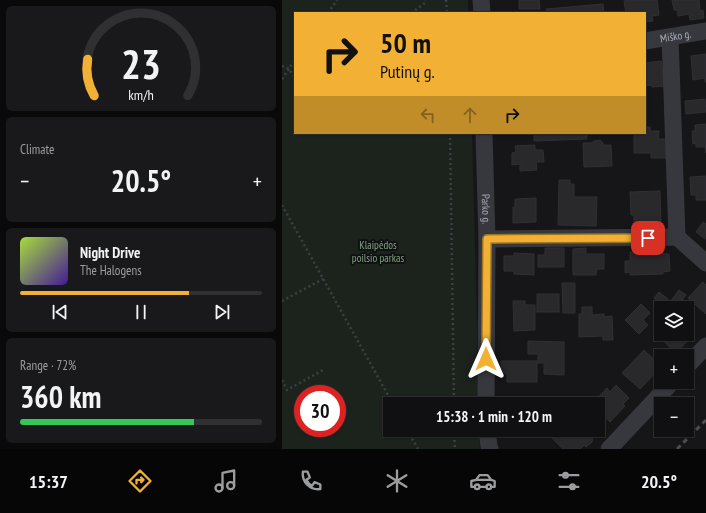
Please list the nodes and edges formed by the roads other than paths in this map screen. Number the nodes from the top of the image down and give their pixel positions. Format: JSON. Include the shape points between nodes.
{"nodes":[{"id":1,"x":481,"y":0,"type":"edge"},
{"id":2,"x":482,"y":12,"type":"edge"},
{"id":3,"x":706,"y":31,"type":"edge"},
{"id":4,"x":670,"y":37,"type":"junction"},
{"id":5,"x":646,"y":41,"type":"edge"},
{"id":6,"x":484,"y":134,"type":"edge"},
{"id":7,"x":677,"y":238,"type":"junction"},
{"id":8,"x":487,"y":239,"type":"junction"},
{"id":9,"x":706,"y":263,"type":"edge"},
{"id":10,"x":706,"y":346,"type":"edge"},
{"id":11,"x":694,"y":359,"type":"edge"},
{"id":12,"x":665,"y":389,"type":"edge"},
{"id":13,"x":486,"y":397,"type":"edge"},
{"id":14,"x":487,"y":437,"type":"edge"},
{"id":15,"x":490,"y":449,"type":"edge"},
{"id":16,"x":609,"y":449,"type":"edge"}],
"edges":[{"from":1,"to":2,"type":"street"},
{"from":3,"to":4,"type":"street","name":"Miško g."},
{"from":4,"to":5,"type":"street","name":"Miško g."},
{"from":4,"to":7,"type":"street"},
{"from":6,"to":8,"type":"street","name":"Parko g."},
{"from":7,"to":8,"type":"street"},
{"from":7,"to":9,"type":"street"},
{"from":8,"to":13,"type":"street","name":"Parko g."},
{"from":10,"to":11,"type":"street"},
{"from":12,"to":16,"type":"street"},
{"from":14,"to":15,"type":"street"}]}
